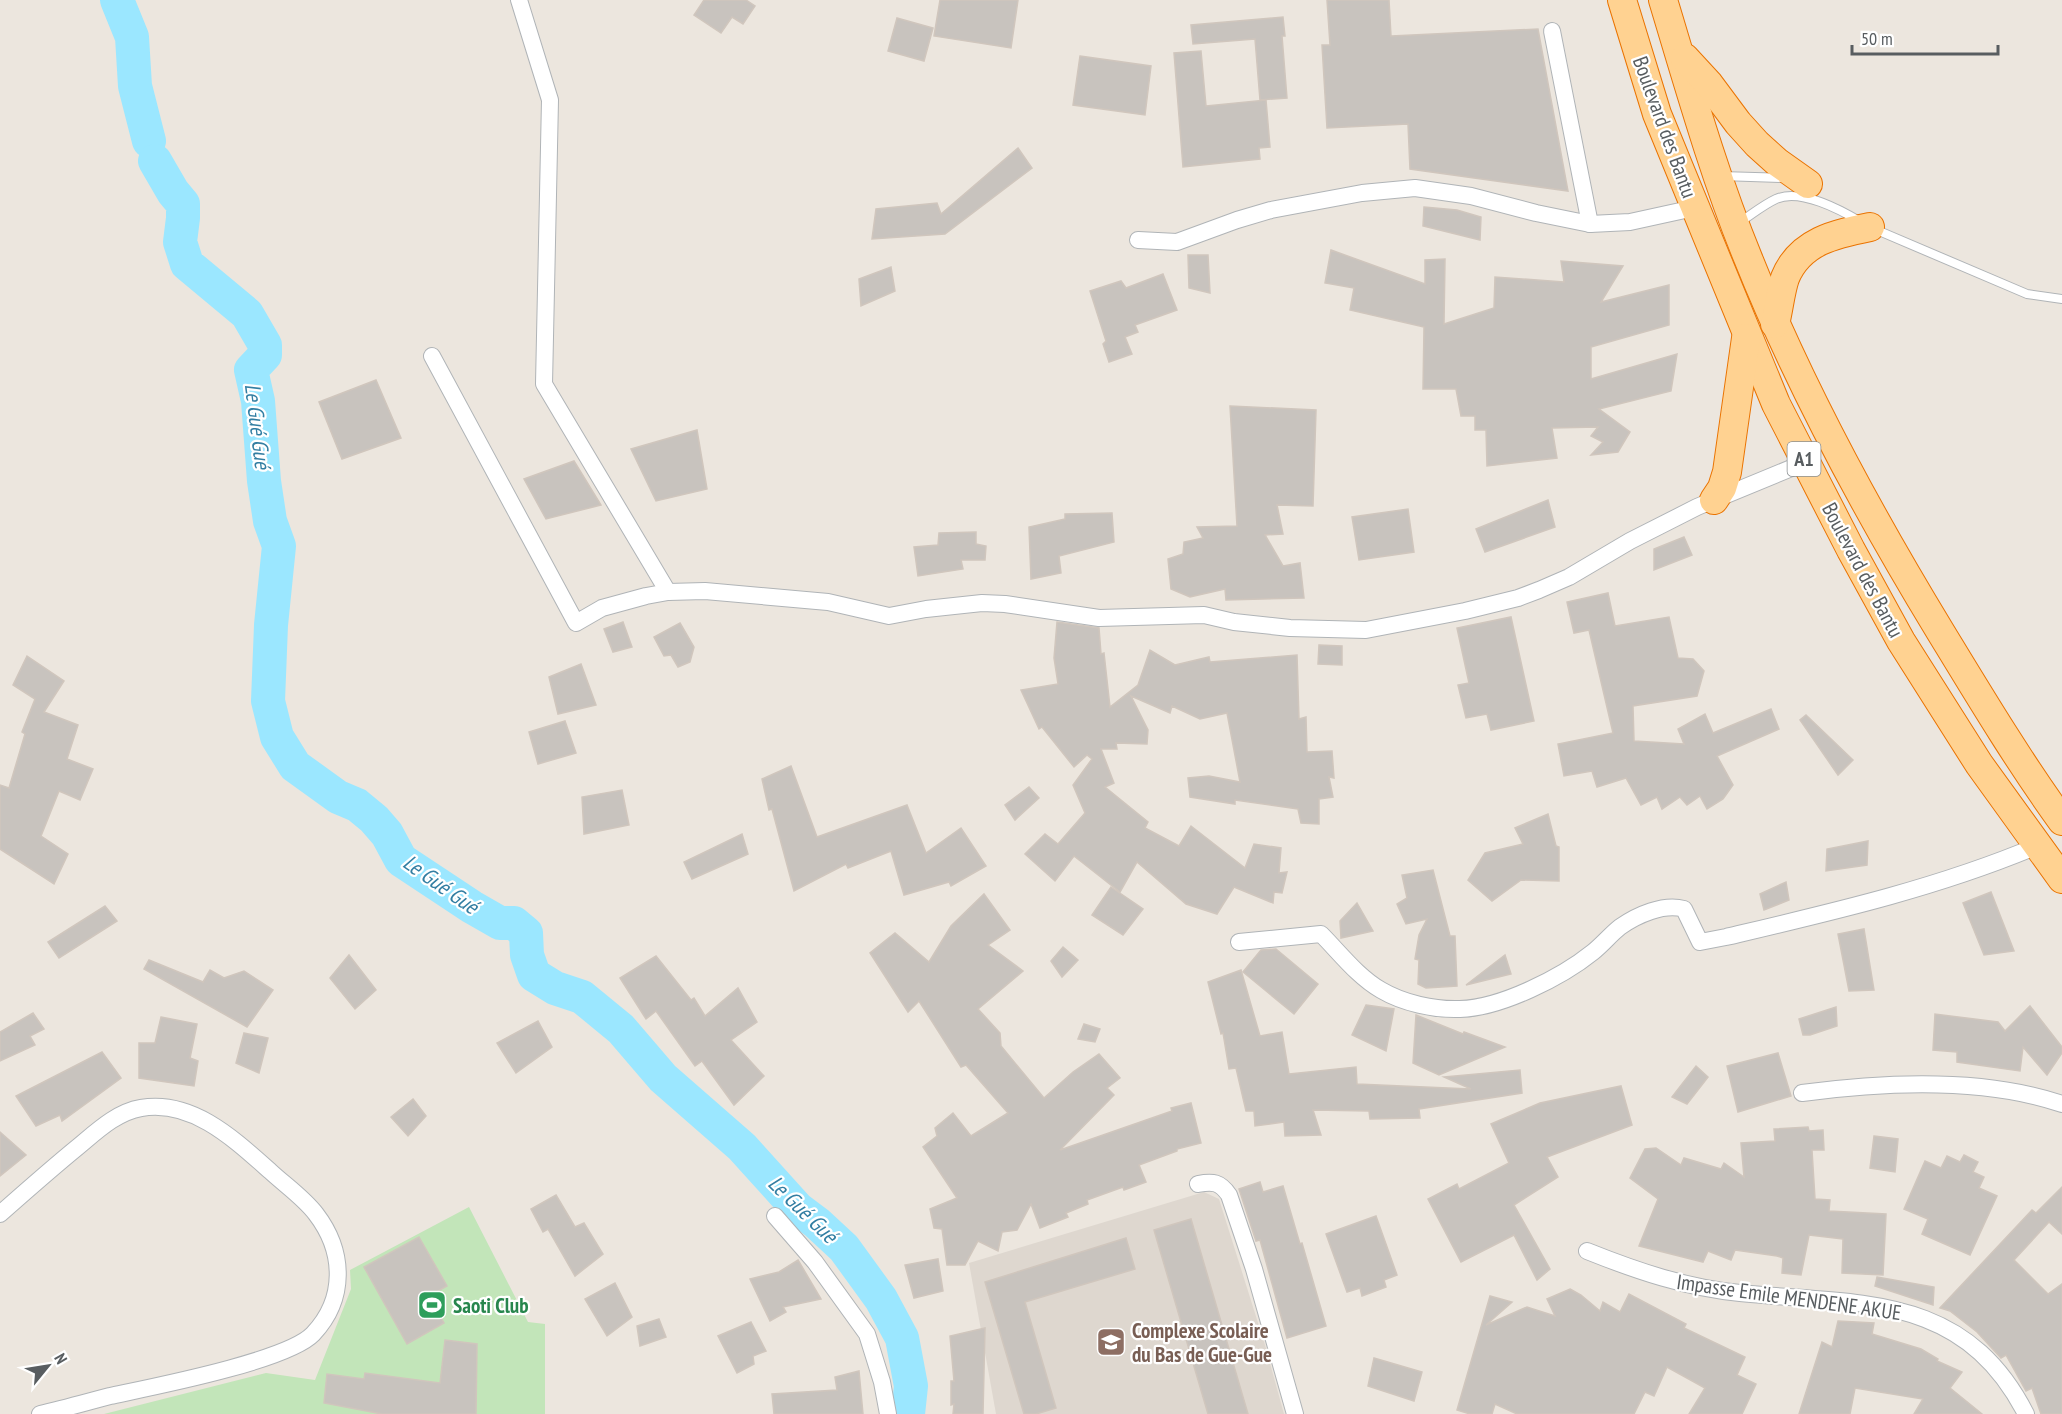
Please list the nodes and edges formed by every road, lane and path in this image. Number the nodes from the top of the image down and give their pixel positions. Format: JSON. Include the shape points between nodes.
{"nodes":[{"id":1,"x":519,"y":0,"type":"edge"},
{"id":2,"x":1622,"y":0,"type":"edge"},
{"id":3,"x":1663,"y":0,"type":"edge"},
{"id":4,"x":1552,"y":31,"type":"dead end"},
{"id":5,"x":1678,"y":50,"type":"junction"},
{"id":6,"x":1718,"y":176,"type":"junction"},
{"id":7,"x":1808,"y":184,"type":"junction"},
{"id":8,"x":1832,"y":206,"type":"junction"},
{"id":9,"x":1694,"y":208,"type":"junction"},
{"id":10,"x":1590,"y":224,"type":"junction"},
{"id":11,"x":1735,"y":225,"type":"junction"},
{"id":12,"x":1870,"y":227,"type":"junction"},
{"id":13,"x":1138,"y":240,"type":"dead end"},
{"id":14,"x":2062,"y":299,"type":"edge"},
{"id":15,"x":1775,"y":324,"type":"junction"},
{"id":16,"x":1746,"y":336,"type":"junction"},
{"id":17,"x":432,"y":356,"type":"dead end"},
{"id":18,"x":1806,"y":462,"type":"junction"},
{"id":19,"x":1714,"y":500,"type":"junction"},
{"id":20,"x":668,"y":592,"type":"junction"},
{"id":21,"x":2062,"y":820,"type":"edge"},
{"id":22,"x":2037,"y":846,"type":"junction"},
{"id":23,"x":2062,"y":879,"type":"edge"},
{"id":24,"x":1239,"y":942,"type":"dead end"},
{"id":25,"x":1802,"y":1093,"type":"dead end"},
{"id":26,"x":2062,"y":1104,"type":"edge"},
{"id":27,"x":1197,"y":1184,"type":"dead end"},
{"id":28,"x":0,"y":1214,"type":"edge"},
{"id":29,"x":776,"y":1216,"type":"dead end"},
{"id":30,"x":1587,"y":1251,"type":"dead end"},
{"id":31,"x":40,"y":1414,"type":"edge"},
{"id":32,"x":888,"y":1414,"type":"edge"},
{"id":33,"x":1295,"y":1414,"type":"edge"},
{"id":34,"x":2026,"y":1414,"type":"edge"}],
"edges":[{"from":1,"to":20,"type":"street","via":[[550,100],[544,384]]},
{"from":2,"to":9,"type":"highway","name":"Boulevard des Bantu","number":"A1","via":[[1657,114]]},
{"from":3,"to":5,"type":"highway","name":"Boulevard des Bantu","number":"A1"},
{"from":4,"to":10,"type":"street"},
{"from":5,"to":6,"type":"highway","name":"Boulevard des Bantu","number":"A1"},
{"from":5,"to":7,"type":"highway","via":[[1757,144]]},
{"from":6,"to":7,"type":"lane","via":[[1794,178]]},
{"from":6,"to":11,"type":"highway","name":"Boulevard des Bantu","number":"A1"},
{"from":7,"to":8,"type":"lane"},
{"from":8,"to":11,"type":"lane","via":[[1814,199],[1778,198]]},
{"from":8,"to":12,"type":"lane"},
{"from":9,"to":10,"type":"street","via":[[1630,222]]},
{"from":9,"to":16,"type":"highway","name":"Boulevard des Bantu","number":"A1"},
{"from":10,"to":13,"type":"street","via":[[1471,196],[1415,188],[1362,193],[1271,210],[1177,242]]},
{"from":11,"to":15,"type":"highway","name":"Boulevard des Bantu","number":"A1"},
{"from":12,"to":14,"type":"lane","via":[[2027,294]]},
{"from":12,"to":15,"type":"highway","via":[[1823,238],[1803,252],[1785,279]]},
{"from":15,"to":21,"type":"highway","name":"Boulevard des Bantu","number":"A1","via":[[1893,552],[1978,694]]},
{"from":16,"to":18,"type":"highway","name":"Boulevard des Bantu","number":"A1"},
{"from":16,"to":19,"type":"highway","via":[[1727,472]]},
{"from":17,"to":20,"type":"street","via":[[576,623],[602,608]]},
{"from":18,"to":19,"type":"street"},
{"from":18,"to":22,"type":"highway","name":"Boulevard des Bantu","number":"A1","via":[[1911,658]]},
{"from":19,"to":20,"type":"street","via":[[1669,520],[1569,577],[1518,598],[1366,630],[1300,629],[1204,615],[1099,618],[981,603],[889,616],[818,601],[705,591]]},
{"from":22,"to":23,"type":"highway","name":"Boulevard des Bantu","number":"A1"},
{"from":22,"to":24,"type":"street","via":[[1898,895],[1700,942],[1684,909],[1673,906],[1652,912],[1627,923],[1561,974],[1533,988],[1472,1008],[1420,1005],[1380,989],[1321,934]]},
{"from":25,"to":26,"type":"street","via":[[1879,1085],[1942,1085],[2007,1092]]},
{"from":27,"to":33,"type":"street","via":[[1214,1182],[1229,1195]]},
{"from":28,"to":31,"type":"street","via":[[101,1128],[138,1109],[161,1106],[188,1112],[216,1127],[292,1191],[316,1214],[331,1239],[339,1269],[337,1292],[326,1316],[312,1335],[294,1348]]},
{"from":29,"to":32,"type":"street","via":[[867,1334]]},
{"from":30,"to":34,"type":"street","name":"Impasse Emile MENDENE AKUE","via":[[1676,1282],[1739,1293],[1883,1307],[1925,1317],[1986,1358]]}]}
